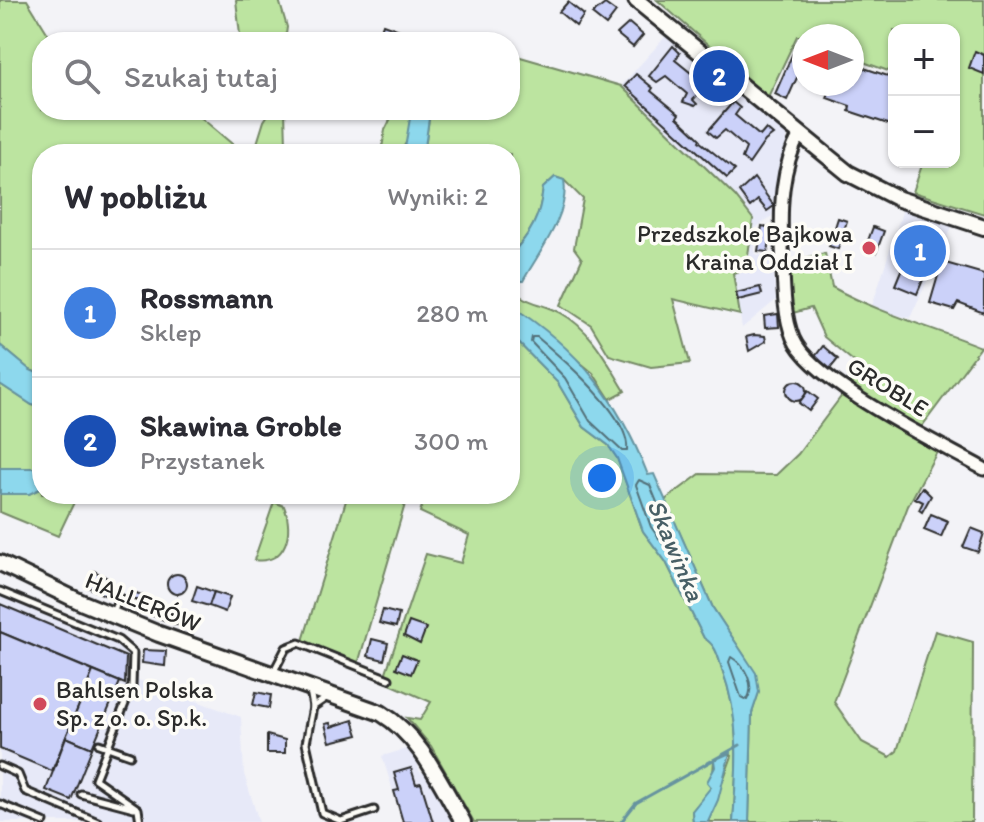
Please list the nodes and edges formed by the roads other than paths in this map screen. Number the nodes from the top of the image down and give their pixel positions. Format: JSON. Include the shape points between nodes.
{"nodes":[{"id":1,"x":636,"y":0,"type":"edge"},
{"id":2,"x":800,"y":134,"type":"junction"},
{"id":3,"x":984,"y":227,"type":"edge"},
{"id":4,"x":984,"y":469,"type":"edge"},
{"id":5,"x":0,"y":563,"type":"edge"},
{"id":6,"x":0,"y":591,"type":"edge"},
{"id":7,"x":111,"y":615,"type":"junction"},
{"id":8,"x":185,"y":623,"type":"dead end"},
{"id":9,"x":273,"y":674,"type":"junction"},
{"id":10,"x":389,"y":679,"type":"dead end"},
{"id":11,"x":303,"y":684,"type":"junction"},
{"id":12,"x":335,"y":695,"type":"junction"},
{"id":13,"x":313,"y":707,"type":"junction"},
{"id":14,"x":99,"y":744,"type":"dead end"},
{"id":15,"x":107,"y":747,"type":"junction"},
{"id":16,"x":130,"y":755,"type":"dead end"},
{"id":17,"x":0,"y":766,"type":"edge"},
{"id":18,"x":81,"y":794,"type":"dead end"},
{"id":19,"x":0,"y":804,"type":"edge"},
{"id":20,"x":138,"y":809,"type":"junction"},
{"id":21,"x":374,"y":810,"type":"dead end"},
{"id":22,"x":44,"y":822,"type":"edge"},
{"id":23,"x":98,"y":822,"type":"edge"},
{"id":24,"x":140,"y":822,"type":"edge"},
{"id":25,"x":463,"y":822,"type":"edge"}],
"edges":[{"from":1,"to":2,"type":"street"},
{"from":2,"to":3,"type":"street","via":[[865,184]]},
{"from":2,"to":4,"type":"street","name":"GROBLE","via":[[790,152],[781,215],[793,340],[847,392]]},
{"from":5,"to":7,"type":"street","name":"HALLERÓW"},
{"from":6,"to":15,"type":"lane","via":[[118,640],[133,653],[132,686]]},
{"from":7,"to":8,"type":"lane","via":[[119,598]]},
{"from":7,"to":9,"type":"street","name":"HALLERÓW"},
{"from":9,"to":10,"type":"lane","via":[[286,648],[299,643]]},
{"from":9,"to":11,"type":"street","name":"HALLERÓW"},
{"from":11,"to":12,"type":"street","name":"HALLERÓW"},
{"from":11,"to":13,"type":"lane","via":[[312,693]]},
{"from":12,"to":13,"type":"lane"},
{"from":12,"to":25,"type":"street","name":"HALLERÓW","via":[[381,713],[402,728],[420,748]]},
{"from":13,"to":21,"type":"lane","via":[[306,743],[322,813],[341,821]]},
{"from":14,"to":15,"type":"lane"},
{"from":15,"to":16,"type":"lane"},
{"from":15,"to":20,"type":"lane","via":[[95,779]]},
{"from":17,"to":23,"type":"lane","via":[[18,774],[25,791]]},
{"from":18,"to":20,"type":"lane"},
{"from":19,"to":22,"type":"lane"},
{"from":20,"to":24,"type":"lane"}]}
